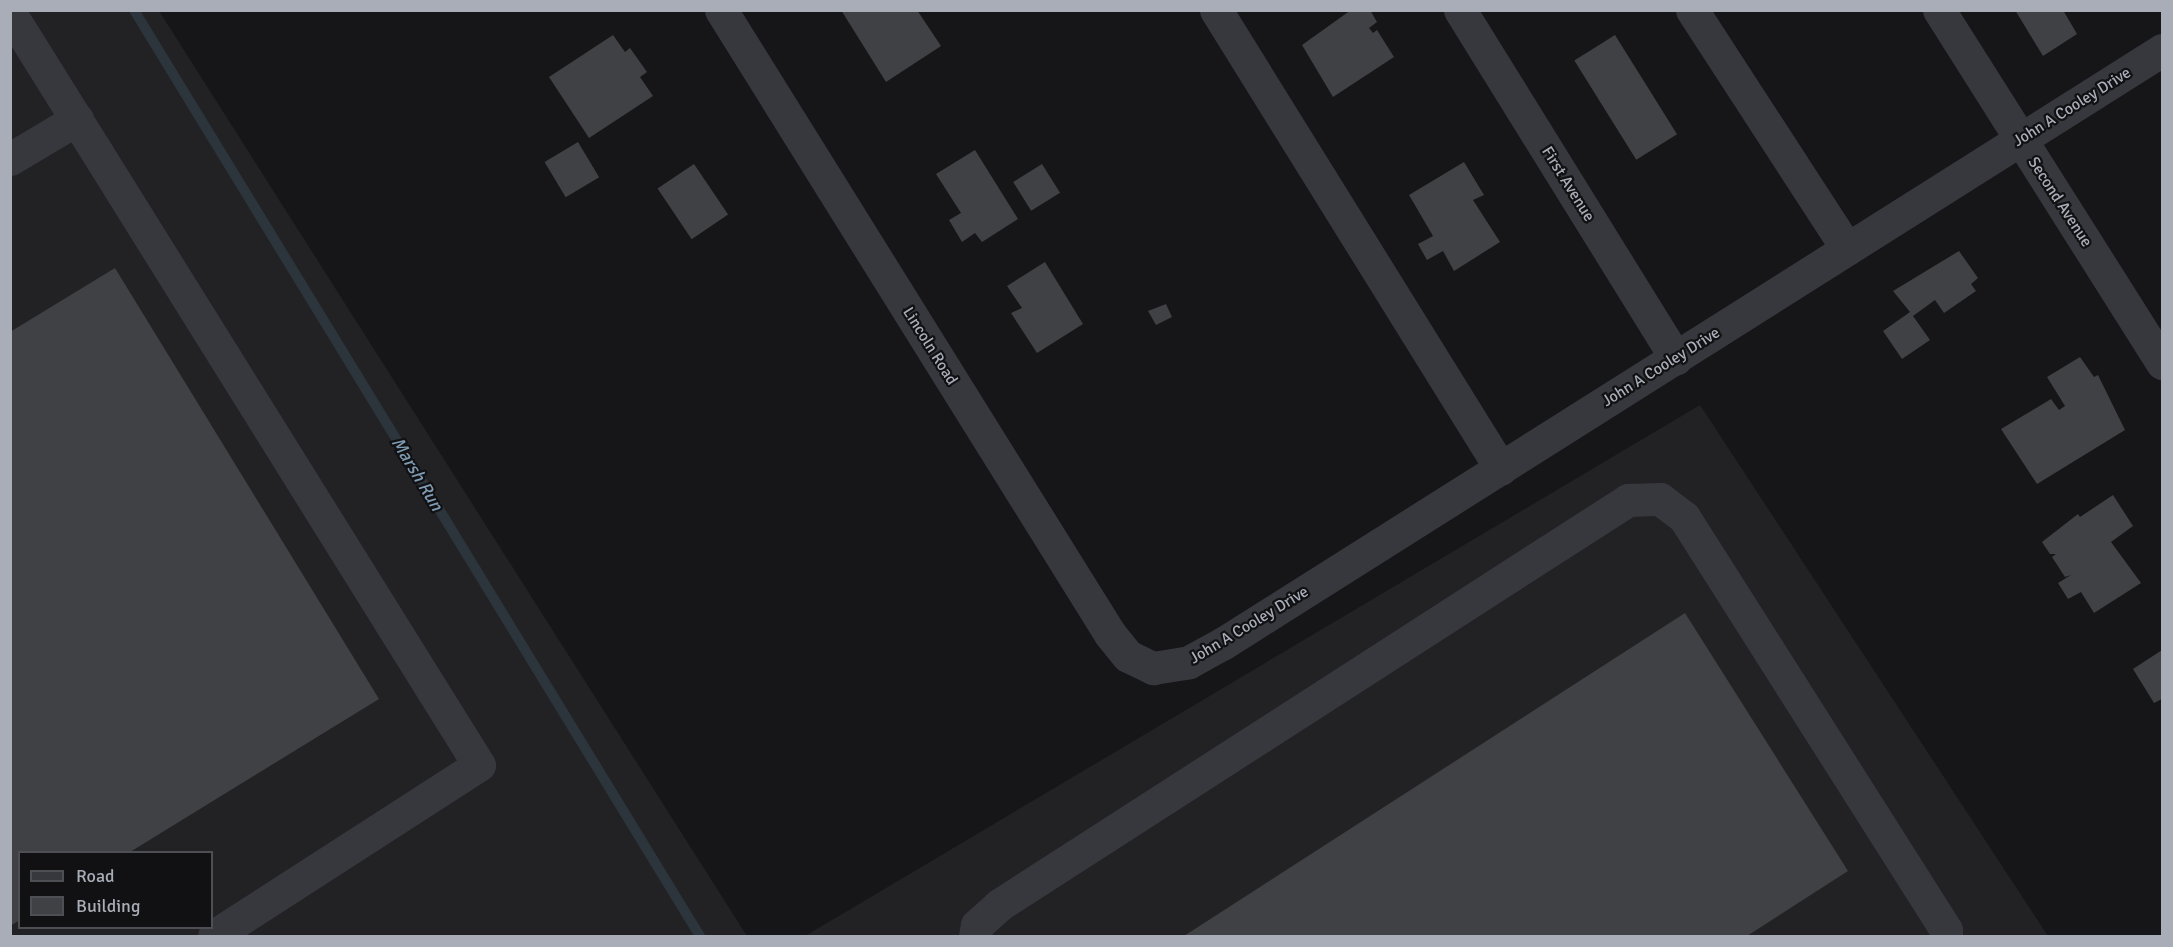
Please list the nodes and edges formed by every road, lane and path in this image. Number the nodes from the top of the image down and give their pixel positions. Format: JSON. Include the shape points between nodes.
{"nodes":[{"id":1,"x":721,"y":10,"type":"edge"},
{"id":2,"x":1216,"y":10,"type":"edge"},
{"id":3,"x":1460,"y":10,"type":"edge"},
{"id":4,"x":1692,"y":10,"type":"edge"},
{"id":5,"x":1939,"y":10,"type":"edge"},
{"id":6,"x":10,"y":13,"type":"edge"},
{"id":7,"x":2163,"y":50,"type":"edge"},
{"id":8,"x":76,"y":119,"type":"junction"},
{"id":9,"x":2019,"y":140,"type":"junction"},
{"id":10,"x":10,"y":159,"type":"edge"},
{"id":11,"x":1847,"y":249,"type":"junction"},
{"id":12,"x":1676,"y":358,"type":"junction"},
{"id":13,"x":2163,"y":363,"type":"edge"},
{"id":14,"x":1501,"y":469,"type":"junction"},
{"id":15,"x":1153,"y":668,"type":"joint"},
{"id":16,"x":214,"y":936,"type":"edge"},
{"id":17,"x":975,"y":936,"type":"edge"},
{"id":18,"x":1946,"y":936,"type":"edge"}],
"edges":[{"from":1,"to":15,"type":"street","name":"Lincoln Road","via":[[1110,634],[1128,656]]},
{"from":2,"to":14,"type":"street"},
{"from":3,"to":12,"type":"street","name":"First Avenue"},
{"from":4,"to":11,"type":"street"},
{"from":5,"to":9,"type":"street","name":"Second Avenue"},
{"from":6,"to":8,"type":"street"},
{"from":7,"to":9,"type":"street","name":"John A Cooley Drive"},
{"from":8,"to":10,"type":"street"},
{"from":8,"to":16,"type":"street","via":[[479,765]]},
{"from":9,"to":11,"type":"street","name":"John A Cooley Drive"},
{"from":9,"to":13,"type":"street","name":"Second Avenue"},
{"from":11,"to":12,"type":"street","name":"John A Cooley Drive"},
{"from":12,"to":14,"type":"street","name":"John A Cooley Drive"},
{"from":14,"to":15,"type":"street","name":"John A Cooley Drive","via":[[1221,644],[1189,662]]},
{"from":17,"to":18,"type":"street","via":[[977,925],[999,905],[1618,507],[1628,501],[1660,499],[1684,517],[1946,930]]}]}
